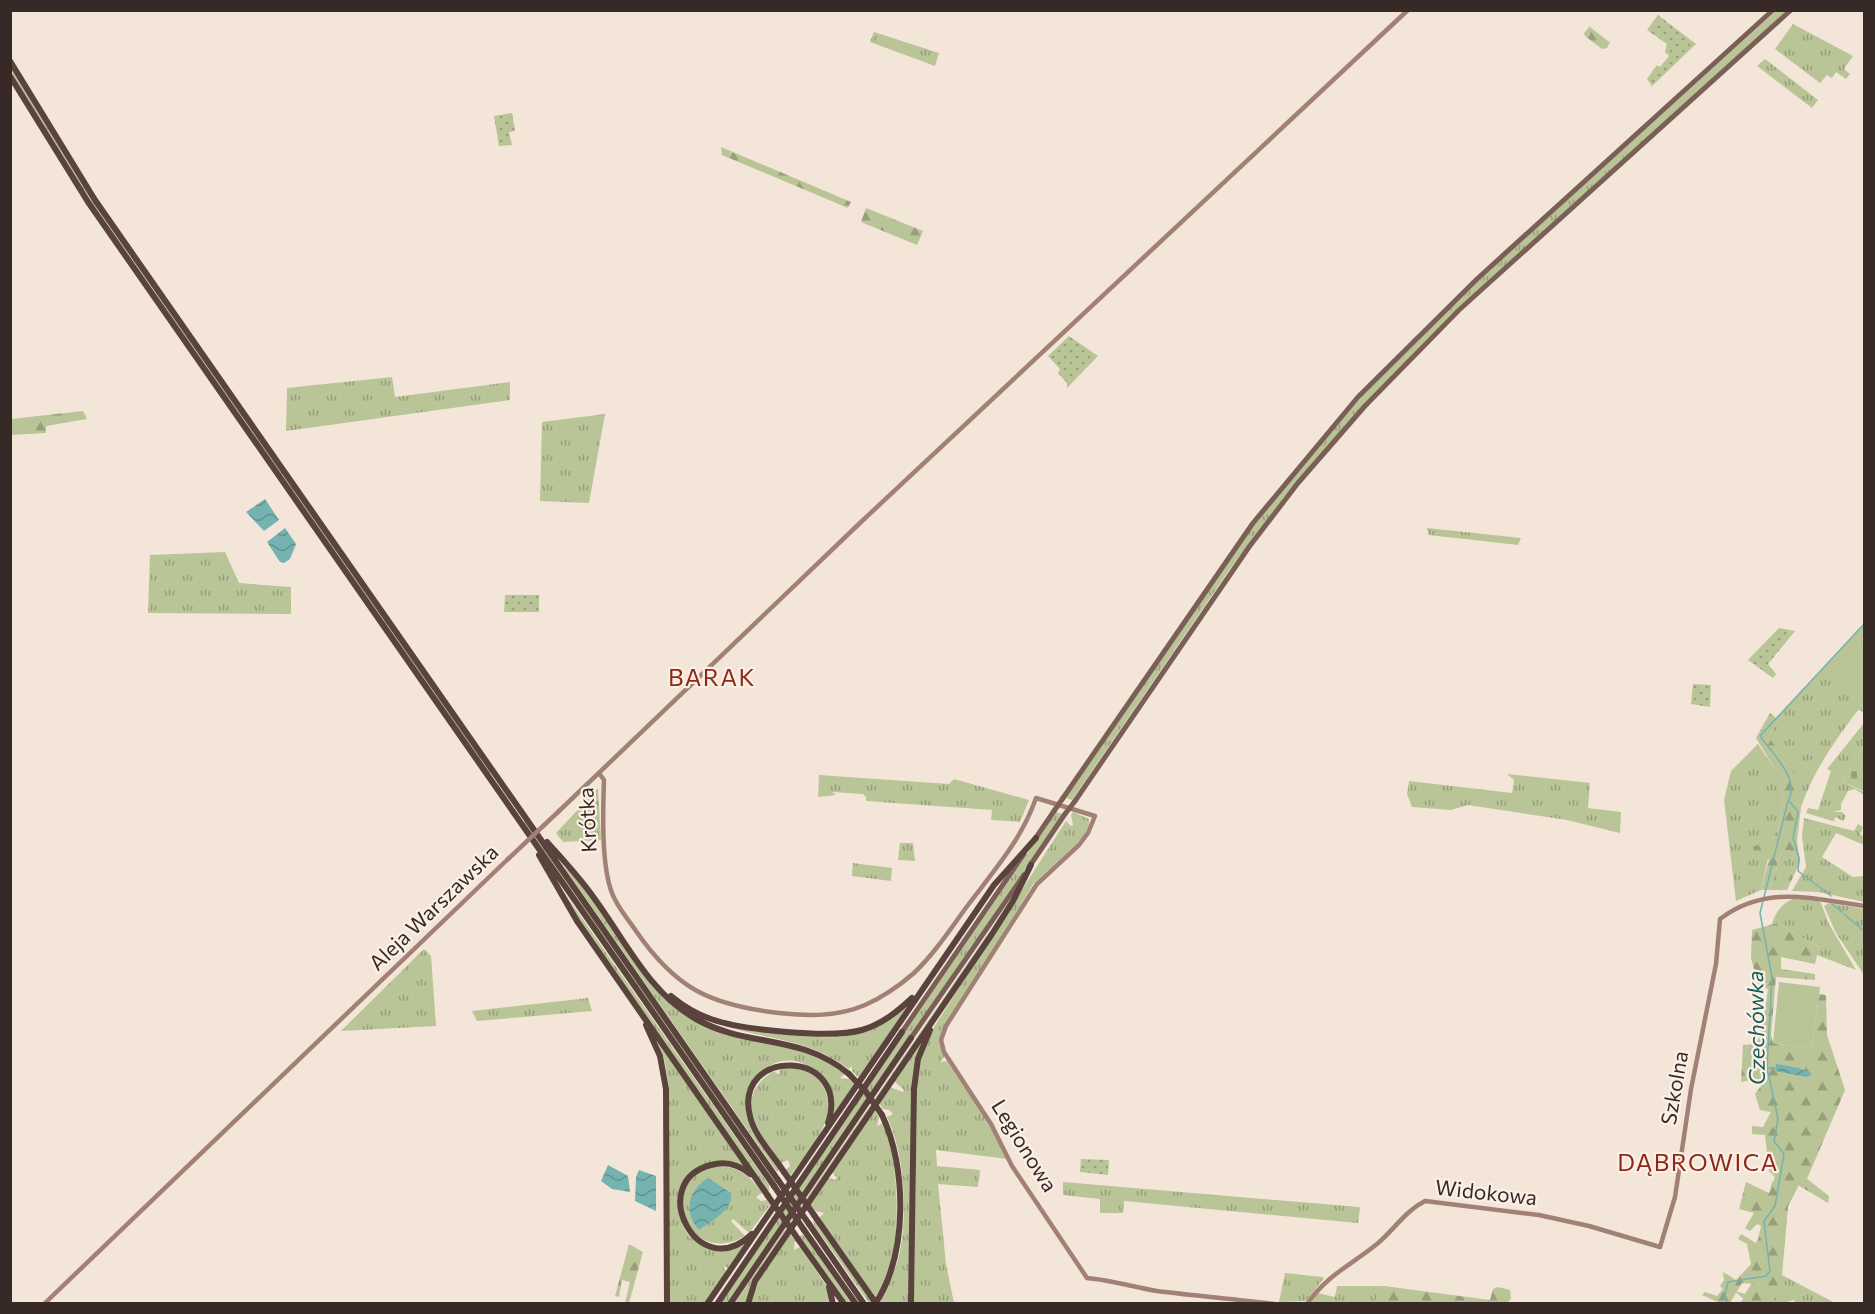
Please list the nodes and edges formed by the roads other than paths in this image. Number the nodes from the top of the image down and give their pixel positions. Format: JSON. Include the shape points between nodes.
{"nodes":[{"id":1,"x":1408,"y":10,"type":"edge"},
{"id":2,"x":1773,"y":10,"type":"edge"},
{"id":3,"x":1791,"y":10,"type":"edge"},
{"id":4,"x":10,"y":61,"type":"edge"},
{"id":5,"x":10,"y":76,"type":"edge"},
{"id":6,"x":195,"y":350,"type":"junction"},
{"id":7,"x":242,"y":418,"type":"junction"},
{"id":8,"x":598,"y":773,"type":"junction"},
{"id":9,"x":527,"y":820,"type":"junction"},
{"id":10,"x":525,"y":828,"type":"junction"},
{"id":11,"x":1036,"y":838,"type":"junction"},
{"id":12,"x":1031,"y":865,"type":"junction"},
{"id":13,"x":1864,"y":906,"type":"edge"},
{"id":14,"x":643,"y":969,"type":"junction"},
{"id":15,"x":925,"y":984,"type":"junction"},
{"id":16,"x":636,"y":1006,"type":"junction"},
{"id":17,"x":939,"y":1011,"type":"junction"},
{"id":18,"x":944,"y":1030,"type":"joint"},
{"id":19,"x":902,"y":1032,"type":"joint"},
{"id":20,"x":911,"y":1038,"type":"joint"},
{"id":21,"x":819,"y":1140,"type":"junction"},
{"id":22,"x":759,"y":1183,"type":"junction"},
{"id":23,"x":776,"y":1183,"type":"junction"},
{"id":24,"x":765,"y":1220,"type":"junction"},
{"id":25,"x":806,"y":1227,"type":"junction"},
{"id":26,"x":1660,"y":1247,"type":"joint"},
{"id":27,"x":817,"y":1266,"type":"junction"},
{"id":28,"x":875,"y":1302,"type":"edge"},
{"id":29,"x":44,"y":1304,"type":"edge"},
{"id":30,"x":667,"y":1304,"type":"edge"},
{"id":31,"x":707,"y":1304,"type":"edge"},
{"id":32,"x":717,"y":1304,"type":"edge"},
{"id":33,"x":730,"y":1304,"type":"edge"},
{"id":34,"x":748,"y":1304,"type":"edge"},
{"id":35,"x":833,"y":1304,"type":"edge"},
{"id":36,"x":844,"y":1304,"type":"edge"},
{"id":37,"x":856,"y":1304,"type":"edge"},
{"id":38,"x":864,"y":1304,"type":"edge"},
{"id":39,"x":911,"y":1304,"type":"edge"},
{"id":40,"x":1274,"y":1304,"type":"edge"},
{"id":41,"x":1306,"y":1304,"type":"edge"}],
"edges":[{"from":1,"to":8,"type":"street","name":"Aleja Warszawska"},
{"from":2,"to":11,"type":"main road","bridge":true,"via":[[1422,330],[1331,428],[1228,557]]},
{"from":3,"to":12,"type":"main road","bridge":true,"via":[[1435,333],[1338,435],[1249,547]]},
{"from":4,"to":6,"type":"highway","via":[[72,166]]},
{"from":5,"to":6,"type":"highway","via":[[81,192]]},
{"from":6,"to":7,"type":"highway"},
{"from":7,"to":9,"type":"highway"},
{"from":7,"to":10,"type":"highway"},
{"from":8,"to":18,"type":"street","name":"Krótka","via":[[604,780],[608,883],[616,902],[652,954],[680,982],[699,994],[728,1005],[789,1014],[821,1015],[852,1010],[881,997],[920,967],[1010,849],[1036,798],[1095,816],[1079,845],[1037,884]]},
{"from":8,"to":29,"type":"street","name":"Aleja Warszawska","bridge":true},
{"from":9,"to":14,"type":"highway","via":[[593,897]]},
{"from":9,"to":23,"type":"highway"},
{"from":10,"to":16,"type":"highway","via":[[570,910]]},
{"from":10,"to":23,"type":"highway"},
{"from":11,"to":15,"type":"highway","via":[[994,885]]},
{"from":11,"to":19,"type":"main road"},
{"from":12,"to":17,"type":"highway","via":[[1007,911]]},
{"from":12,"to":20,"type":"main road"},
{"from":13,"to":26,"type":"street","name":"Szkolna","via":[[1806,896],[1769,897],[1736,908],[1720,919],[1715,970],[1675,1197]]},
{"from":14,"to":15,"type":"highway","via":[[682,1004],[712,1020],[825,1035],[852,1033],[885,1020]]},
{"from":14,"to":28,"type":"highway","bridge":true,"via":[[670,1000],[701,1022],[804,1048],[832,1061],[864,1089],[882,1115],[897,1159],[898,1228],[892,1267]]},
{"from":15,"to":21,"type":"highway"},
{"from":16,"to":22,"type":"highway"},
{"from":16,"to":30,"type":"highway","via":[[658,1050],[666,1085]]},
{"from":17,"to":34,"type":"highway","via":[[755,1281]]},
{"from":17,"to":39,"type":"highway","via":[[922,1049],[914,1082]]},
{"from":18,"to":40,"type":"street","name":"Legionowa","via":[[942,1044],[946,1057],[991,1124],[1012,1166],[1088,1278],[1166,1292]]},
{"from":19,"to":32,"type":"highway"},
{"from":20,"to":33,"type":"highway"},
{"from":21,"to":24,"type":"highway"},
{"from":21,"to":28,"type":"highway","bridge":true,"via":[[832,1108],[823,1080],[796,1065],[780,1065],[764,1073],[750,1094],[750,1118]]},
{"from":22,"to":24,"type":"highway","via":[[738,1166],[710,1165],[689,1180],[680,1209],[683,1222],[693,1235],[719,1248],[740,1243]]},
{"from":22,"to":27,"type":"highway","bridge":true},
{"from":23,"to":25,"type":"highway","bridge":true},
{"from":24,"to":31,"type":"highway"},
{"from":25,"to":37,"type":"highway"},
{"from":25,"to":38,"type":"highway"},
{"from":26,"to":41,"type":"street","name":"Widokowa","via":[[1539,1215],[1425,1201],[1376,1245],[1327,1279]]},
{"from":27,"to":35,"type":"highway","via":[[830,1289]]},
{"from":27,"to":36,"type":"highway"}]}
